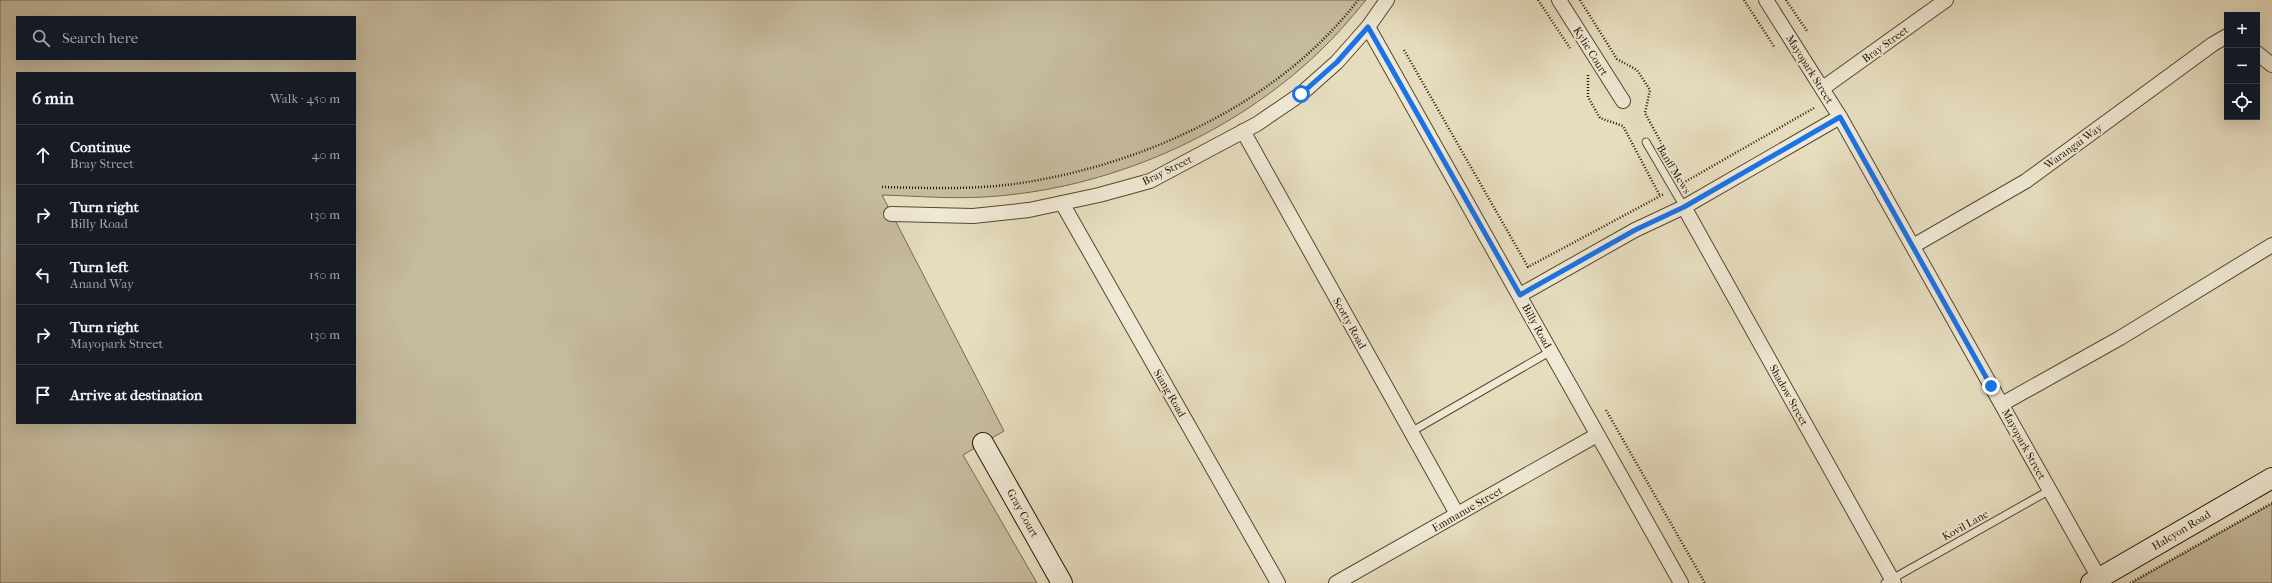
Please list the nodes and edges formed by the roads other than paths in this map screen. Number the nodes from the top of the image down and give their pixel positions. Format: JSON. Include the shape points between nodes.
{"nodes":[{"id":1,"x":1387,"y":0,"type":"edge"},
{"id":2,"x":1559,"y":0,"type":"edge"},
{"id":3,"x":1766,"y":0,"type":"edge"},
{"id":4,"x":1946,"y":0,"type":"edge"},
{"id":5,"x":1368,"y":27,"type":"junction"},
{"id":6,"x":2224,"y":38,"type":"edge"},
{"id":7,"x":2260,"y":55,"type":"edge"},
{"id":8,"x":2272,"y":65,"type":"edge"},
{"id":9,"x":1823,"y":88,"type":"junction"},
{"id":10,"x":1623,"y":101,"type":"dead end"},
{"id":11,"x":1840,"y":117,"type":"junction"},
{"id":12,"x":1243,"y":131,"type":"junction"},
{"id":13,"x":1646,"y":142,"type":"dead end"},
{"id":14,"x":1062,"y":203,"type":"junction"},
{"id":15,"x":1684,"y":207,"type":"junction"},
{"id":16,"x":891,"y":214,"type":"dead end"},
{"id":17,"x":2272,"y":245,"type":"edge"},
{"id":18,"x":1913,"y":246,"type":"junction"},
{"id":19,"x":1520,"y":295,"type":"junction"},
{"id":20,"x":1551,"y":351,"type":"junction"},
{"id":21,"x":2002,"y":404,"type":"junction"},
{"id":22,"x":1411,"y":432,"type":"junction"},
{"id":23,"x":1597,"y":435,"type":"junction"},
{"id":24,"x":983,"y":443,"type":"dead end"},
{"id":25,"x":2272,"y":478,"type":"edge"},
{"id":26,"x":2050,"y":490,"type":"junction"},
{"id":27,"x":1457,"y":514,"type":"junction"},
{"id":28,"x":2095,"y":581,"type":"edge"},
{"id":29,"x":1890,"y":582,"type":"edge"},
{"id":30,"x":1062,"y":583,"type":"edge"},
{"id":31,"x":1278,"y":583,"type":"edge"},
{"id":32,"x":1336,"y":583,"type":"edge"},
{"id":33,"x":1681,"y":583,"type":"edge"}],
"edges":[{"from":1,"to":5,"type":"street","name":"Bray Street"},
{"from":2,"to":10,"type":"street","name":"Kylie Court"},
{"from":3,"to":9,"type":"street","name":"Mayopark Street"},
{"from":4,"to":9,"type":"street","name":"Bray Street"},
{"from":5,"to":12,"type":"street","name":"Bray Street","via":[[1337,62],[1301,94]]},
{"from":5,"to":19,"type":"street","name":"Billy Road"},
{"from":6,"to":18,"type":"street","name":"Warangai Way","via":[[2026,181]]},
{"from":7,"to":8,"type":"street"},
{"from":9,"to":11,"type":"street","name":"Mayopark Street"},
{"from":11,"to":15,"type":"street"},
{"from":11,"to":18,"type":"street","name":"Mayopark Street"},
{"from":12,"to":14,"type":"street","name":"Bray Street","via":[[1150,181]]},
{"from":12,"to":22,"type":"street","name":"Scotty Road"},
{"from":13,"to":15,"type":"lane","name":"Banff Mews"},
{"from":14,"to":16,"type":"street","name":"Bray Street","via":[[1029,210],[972,216]]},
{"from":14,"to":31,"type":"street","name":"Siang Road"},
{"from":15,"to":19,"type":"street","via":[[1635,230]]},
{"from":15,"to":29,"type":"street","name":"Shadow Street"},
{"from":17,"to":21,"type":"street","via":[[2120,338]]},
{"from":18,"to":21,"type":"street","name":"Mayopark Street"},
{"from":19,"to":20,"type":"street","name":"Billy Road"},
{"from":20,"to":22,"type":"lane"},
{"from":20,"to":23,"type":"street","name":"Billy Road"},
{"from":21,"to":26,"type":"street","name":"Mayopark Street"},
{"from":22,"to":27,"type":"street","name":"Scotty Road"},
{"from":23,"to":27,"type":"street","name":"Emmanue Street"},
{"from":23,"to":33,"type":"street","name":"Billy Road"},
{"from":24,"to":30,"type":"street","name":"Gray Court"},
{"from":25,"to":28,"type":"street","name":"Halcyon Road"},
{"from":26,"to":28,"type":"street","name":"Mayopark Street"},
{"from":26,"to":29,"type":"lane","name":"Kovil Lane"},
{"from":27,"to":32,"type":"street","name":"Emmanue Street"}]}
